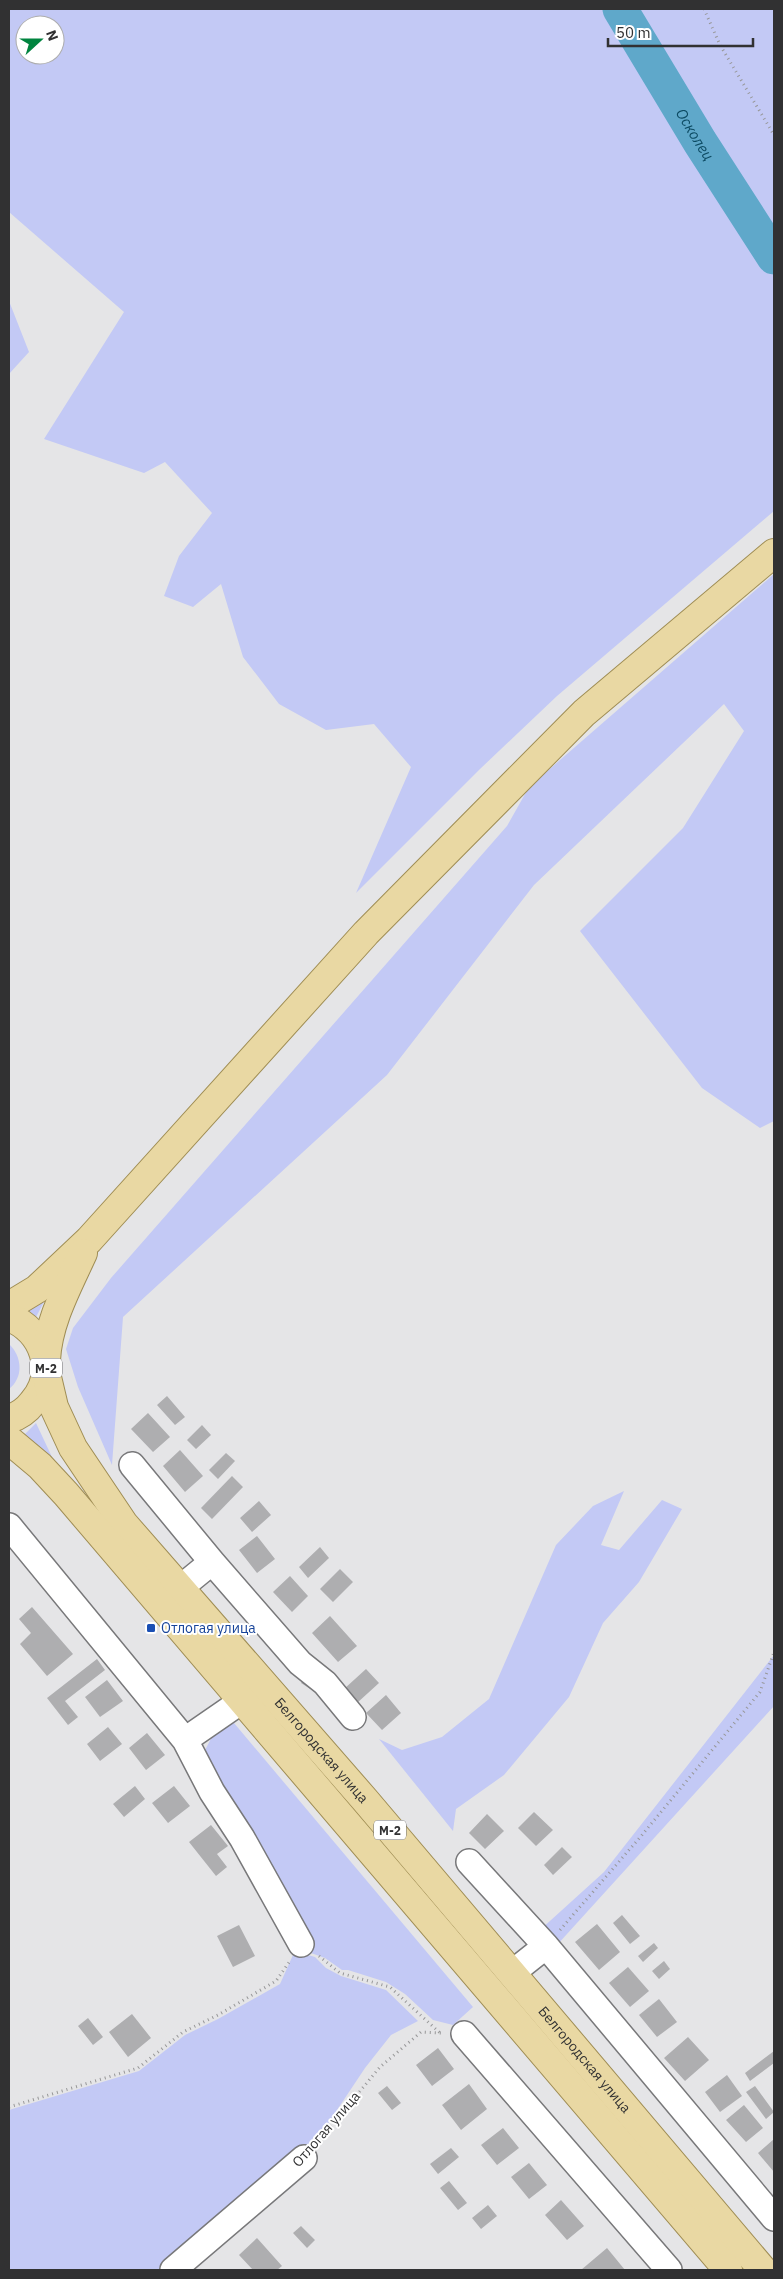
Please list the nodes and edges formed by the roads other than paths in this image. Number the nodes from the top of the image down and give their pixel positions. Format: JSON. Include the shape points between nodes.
{"nodes":[{"id":1,"x":774,"y":553,"type":"edge"},
{"id":2,"x":89,"y":1240,"type":"junction"},
{"id":3,"x":9,"y":1306,"type":"edge"},
{"id":4,"x":9,"y":1316,"type":"edge"},
{"id":5,"x":46,"y":1367,"type":"junction"},
{"id":6,"x":9,"y":1419,"type":"edge"},
{"id":7,"x":9,"y":1440,"type":"edge"},
{"id":8,"x":132,"y":1465,"type":"dead end"},
{"id":9,"x":9,"y":1526,"type":"edge"},
{"id":10,"x":212,"y":1562,"type":"junction"},
{"id":11,"x":179,"y":1589,"type":"junction"},
{"id":12,"x":243,"y":1700,"type":"junction"},
{"id":13,"x":353,"y":1717,"type":"dead end"},
{"id":14,"x":185,"y":1740,"type":"junction"},
{"id":15,"x":469,"y":1862,"type":"dead end"},
{"id":16,"x":301,"y":1944,"type":"road end"},
{"id":17,"x":546,"y":1946,"type":"junction"},
{"id":18,"x":512,"y":1973,"type":"junction"},
{"id":19,"x":452,"y":2033,"type":"road end"},
{"id":20,"x":304,"y":2158,"type":"road end"},
{"id":21,"x":774,"y":2218,"type":"edge"},
{"id":22,"x":173,"y":2270,"type":"edge"},
{"id":23,"x":669,"y":2270,"type":"edge"},
{"id":24,"x":728,"y":2270,"type":"edge"},
{"id":25,"x":763,"y":2270,"type":"edge"}],
"edges":[{"from":1,"to":2,"type":"main road","via":[[584,713],[366,933]]},
{"from":2,"to":3,"type":"main road","via":[[36,1289]]},
{"from":2,"to":5,"type":"main road","via":[[57,1309],[47,1344]]},
{"from":4,"to":5,"type":"main road","number":"М-2","via":[[37,1338]]},
{"from":5,"to":6,"type":"main road","number":"М-2","via":[[37,1398],[27,1409]]},
{"from":5,"to":11,"type":"main road","name":"Белгородская улица","number":"М-2","via":[[54,1407],[73,1448],[124,1524]]},
{"from":7,"to":12,"type":"main road","name":"Белгородская улица","number":"М-2","via":[[59,1487]]},
{"from":8,"to":10,"type":"lane"},
{"from":9,"to":14,"type":"lane"},
{"from":10,"to":11,"type":"lane"},
{"from":10,"to":13,"type":"lane","via":[[300,1663],[326,1683]]},
{"from":11,"to":18,"type":"main road","name":"Белгородская улица","number":"М-2"},
{"from":12,"to":14,"type":"lane"},
{"from":12,"to":24,"type":"main road","name":"Белгородская улица","number":"М-2"},
{"from":14,"to":16,"type":"lane"},
{"from":15,"to":17,"type":"lane"},
{"from":17,"to":18,"type":"lane"},
{"from":17,"to":21,"type":"lane"},
{"from":18,"to":25,"type":"main road","name":"Белгородская улица","number":"М-2"},
{"from":19,"to":23,"type":"lane"},
{"from":20,"to":22,"type":"lane","name":"Отлогая улица"}]}
